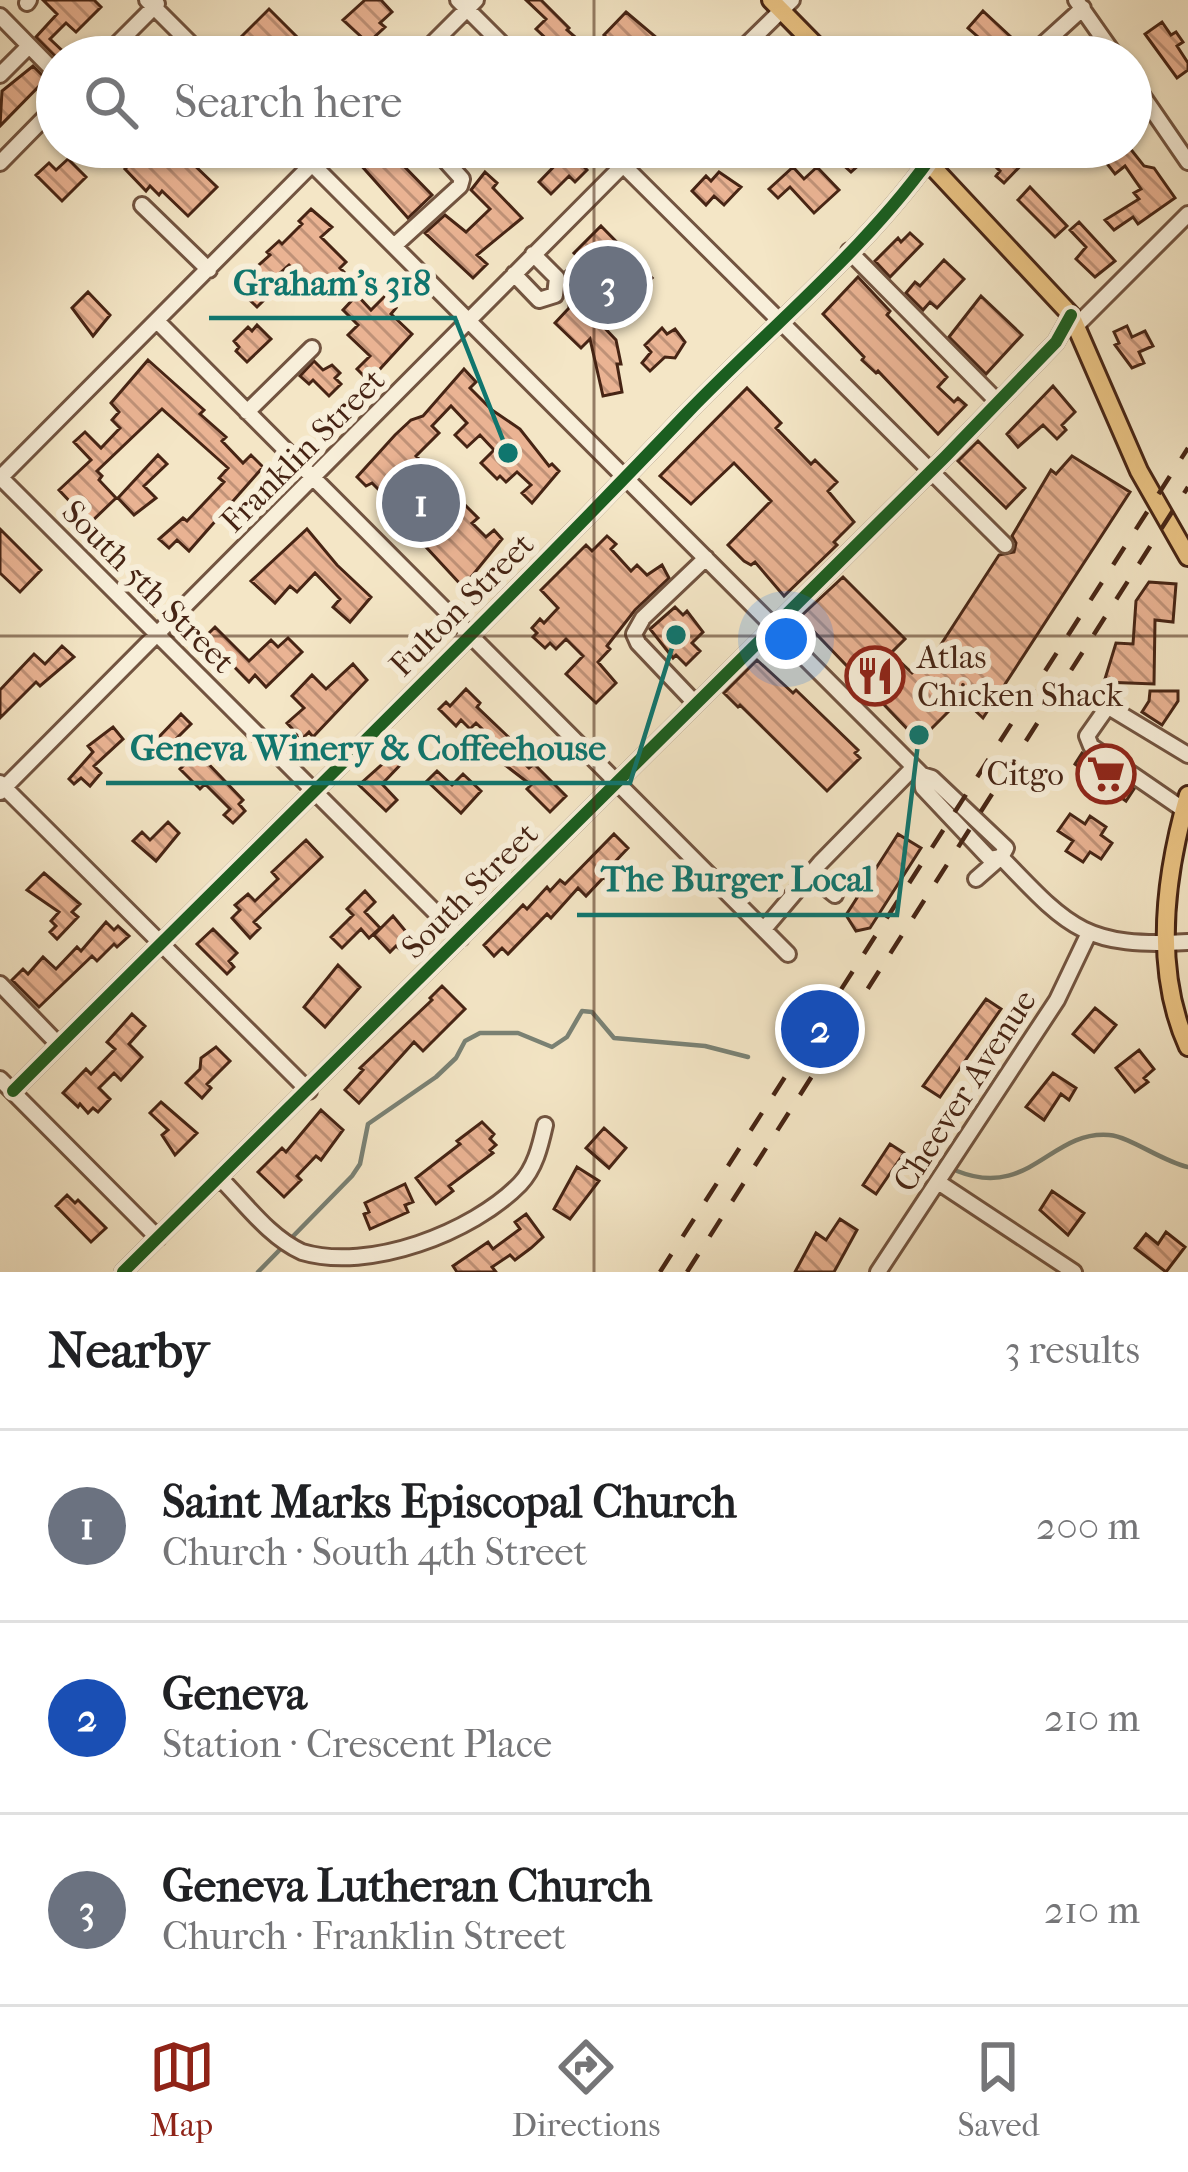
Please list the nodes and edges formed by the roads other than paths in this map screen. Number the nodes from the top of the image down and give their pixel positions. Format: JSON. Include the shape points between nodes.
{"nodes":[{"id":1,"x":154,"y":2,"type":"edge"},
{"id":2,"x":467,"y":3,"type":"edge"},
{"id":3,"x":782,"y":4,"type":"edge"},
{"id":4,"x":1079,"y":4,"type":"edge"},
{"id":5,"x":0,"y":16,"type":"edge"},
{"id":6,"x":123,"y":36,"type":"edge"},
{"id":7,"x":185,"y":36,"type":"edge"},
{"id":8,"x":438,"y":36,"type":"edge"},
{"id":9,"x":496,"y":36,"type":"edge"},
{"id":10,"x":753,"y":36,"type":"edge"},
{"id":11,"x":809,"y":36,"type":"edge"},
{"id":12,"x":1049,"y":36,"type":"edge"},
{"id":13,"x":1101,"y":36,"type":"edge"},
{"id":14,"x":29,"y":46,"type":"junction"},
{"id":15,"x":36,"y":53,"type":"edge"},
{"id":16,"x":0,"y":74,"type":"edge"},
{"id":17,"x":1152,"y":110,"type":"edge"},
{"id":18,"x":36,"y":126,"type":"edge"},
{"id":19,"x":1188,"y":162,"type":"edge"},
{"id":20,"x":0,"y":163,"type":"edge"},
{"id":21,"x":308,"y":168,"type":"edge"},
{"id":22,"x":316,"y":168,"type":"edge"},
{"id":23,"x":454,"y":168,"type":"edge"},
{"id":24,"x":620,"y":168,"type":"edge"},
{"id":25,"x":626,"y":168,"type":"edge"},
{"id":26,"x":921,"y":168,"type":"edge"},
{"id":27,"x":945,"y":168,"type":"edge"},
{"id":28,"x":142,"y":205,"type":"dead end"},
{"id":29,"x":1188,"y":214,"type":"edge"},
{"id":30,"x":394,"y":246,"type":"junction"},
{"id":31,"x":849,"y":250,"type":"junction"},
{"id":32,"x":533,"y":254,"type":"junction"},
{"id":33,"x":209,"y":270,"type":"junction"},
{"id":34,"x":514,"y":274,"type":"junction"},
{"id":35,"x":780,"y":319,"type":"junction"},
{"id":36,"x":468,"y":320,"type":"junction"},
{"id":37,"x":158,"y":322,"type":"junction"},
{"id":38,"x":1077,"y":325,"type":"junction"},
{"id":39,"x":312,"y":348,"type":"dead end"},
{"id":40,"x":997,"y":400,"type":"junction"},
{"id":41,"x":247,"y":412,"type":"junction"},
{"id":42,"x":931,"y":470,"type":"junction"},
{"id":43,"x":626,"y":477,"type":"junction"},
{"id":44,"x":0,"y":478,"type":"edge"},
{"id":45,"x":313,"y":478,"type":"junction"},
{"id":46,"x":1005,"y":545,"type":"dead end"},
{"id":47,"x":1188,"y":557,"type":"edge"},
{"id":48,"x":706,"y":558,"type":"junction"},
{"id":49,"x":774,"y":627,"type":"junction"},
{"id":50,"x":157,"y":634,"type":"junction"},
{"id":51,"x":471,"y":635,"type":"junction"},
{"id":52,"x":696,"y":704,"type":"junction"},
{"id":53,"x":1188,"y":755,"type":"edge"},
{"id":54,"x":918,"y":771,"type":"junction"},
{"id":55,"x":618,"y":782,"type":"junction"},
{"id":56,"x":2,"y":787,"type":"edge"},
{"id":57,"x":313,"y":791,"type":"junction"},
{"id":58,"x":1184,"y":808,"type":"edge"},
{"id":59,"x":1001,"y":857,"type":"junction"},
{"id":60,"x":810,"y":874,"type":"junction"},
{"id":61,"x":976,"y":878,"type":"dead end"},
{"id":62,"x":1021,"y":878,"type":"junction"},
{"id":63,"x":1008,"y":891,"type":"dead end"},
{"id":64,"x":835,"y":895,"type":"dead end"},
{"id":65,"x":764,"y":929,"type":"junction"},
{"id":66,"x":1088,"y":934,"type":"junction"},
{"id":67,"x":461,"y":938,"type":"junction"},
{"id":68,"x":1188,"y":941,"type":"edge"},
{"id":69,"x":1166,"y":943,"type":"junction"},
{"id":70,"x":161,"y":944,"type":"junction"},
{"id":71,"x":788,"y":954,"type":"dead end"},
{"id":72,"x":0,"y":984,"type":"edge"},
{"id":73,"x":59,"y":1045,"type":"junction"},
{"id":74,"x":1188,"y":1048,"type":"edge"},
{"id":75,"x":0,"y":1078,"type":"edge"},
{"id":76,"x":13,"y":1091,"type":"junction"},
{"id":77,"x":309,"y":1091,"type":"junction"},
{"id":78,"x":544,"y":1126,"type":"dead end"},
{"id":79,"x":220,"y":1178,"type":"junction"},
{"id":80,"x":938,"y":1182,"type":"junction"},
{"id":81,"x":158,"y":1238,"type":"junction"},
{"id":82,"x":123,"y":1272,"type":"edge"},
{"id":83,"x":878,"y":1272,"type":"edge"},
{"id":84,"x":1074,"y":1272,"type":"edge"}],
"edges":[{"from":1,"to":6,"type":"street"},
{"from":1,"to":7,"type":"street"},
{"from":2,"to":8,"type":"street"},
{"from":2,"to":9,"type":"street"},
{"from":3,"to":10,"type":"street"},
{"from":3,"to":11,"type":"main road"},
{"from":4,"to":12,"type":"street"},
{"from":4,"to":13,"type":"street"},
{"from":5,"to":14,"type":"street"},
{"from":14,"to":15,"type":"street"},
{"from":14,"to":16,"type":"street"},
{"from":17,"to":19,"type":"street"},
{"from":18,"to":20,"type":"street"},
{"from":21,"to":33,"type":"street"},
{"from":22,"to":30,"type":"street"},
{"from":23,"to":30,"type":"street","via":[[460,186]]},
{"from":24,"to":32,"type":"street","name":"Franklin Street"},
{"from":25,"to":35,"type":"street"},
{"from":26,"to":31,"type":"street","name":"Fulton Street"},
{"from":27,"to":38,"type":"main road"},
{"from":28,"to":33,"type":"street"},
{"from":29,"to":38,"type":"street","name":"South Street"},
{"from":30,"to":36,"type":"street"},
{"from":31,"to":35,"type":"street","name":"Fulton Street"},
{"from":31,"to":40,"type":"street"},
{"from":32,"to":34,"type":"street","name":"Franklin Street"},
{"from":32,"to":34,"type":"street","via":[[556,278],[555,295],[539,300]]},
{"from":33,"to":37,"type":"street"},
{"from":34,"to":36,"type":"street","name":"Franklin Street"},
{"from":35,"to":42,"type":"street"},
{"from":35,"to":43,"type":"street","name":"Fulton Street"},
{"from":36,"to":43,"type":"street"},
{"from":36,"to":45,"type":"street","name":"Franklin Street"},
{"from":37,"to":41,"type":"street"},
{"from":37,"to":44,"type":"street"},
{"from":38,"to":40,"type":"street","name":"South Street"},
{"from":38,"to":47,"type":"main road","via":[[1139,471]]},
{"from":39,"to":41,"type":"street"},
{"from":40,"to":42,"type":"street","name":"South Street"},
{"from":41,"to":45,"type":"street"},
{"from":42,"to":46,"type":"street"},
{"from":42,"to":49,"type":"street","name":"South Street"},
{"from":43,"to":48,"type":"street"},
{"from":43,"to":51,"type":"street","name":"Fulton Street"},
{"from":44,"to":50,"type":"street","name":"South 5th Street"},
{"from":45,"to":50,"type":"street","name":"Franklin Street"},
{"from":45,"to":51,"type":"street"},
{"from":48,"to":49,"type":"street"},
{"from":48,"to":52,"type":"street","via":[[634,634]]},
{"from":49,"to":52,"type":"street","name":"South Street"},
{"from":49,"to":54,"type":"street"},
{"from":50,"to":56,"type":"street","name":"Franklin Street"},
{"from":50,"to":57,"type":"street","name":"South 5th Street"},
{"from":51,"to":55,"type":"street"},
{"from":51,"to":57,"type":"street","name":"Fulton Street"},
{"from":52,"to":55,"type":"street","name":"South Street"},
{"from":53,"to":58,"type":"street","via":[[1112,710],[1087,736]]},
{"from":54,"to":59,"type":"street","via":[[923,788],[975,844],[990,859]]},
{"from":54,"to":60,"type":"street"},
{"from":55,"to":65,"type":"street"},
{"from":55,"to":67,"type":"street","name":"South Street"},
{"from":56,"to":70,"type":"street"},
{"from":57,"to":67,"type":"street","name":"South 5th Street"},
{"from":57,"to":70,"type":"street","name":"Fulton Street"},
{"from":58,"to":69,"type":"main road","via":[[1169,873]]},
{"from":59,"to":61,"type":"street"},
{"from":59,"to":62,"type":"street"},
{"from":60,"to":64,"type":"street"},
{"from":60,"to":65,"type":"street"},
{"from":62,"to":63,"type":"street"},
{"from":62,"to":66,"type":"street"},
{"from":65,"to":71,"type":"street"},
{"from":66,"to":69,"type":"street"},
{"from":66,"to":80,"type":"street","name":"Cheever Avenue","via":[[1057,1000]]},
{"from":67,"to":77,"type":"street","name":"South Street"},
{"from":68,"to":69,"type":"street"},
{"from":69,"to":74,"type":"main road"},
{"from":70,"to":73,"type":"street","name":"Fulton Street"},
{"from":70,"to":77,"type":"street"},
{"from":72,"to":73,"type":"street"},
{"from":73,"to":76,"type":"street","name":"Fulton Street"},
{"from":75,"to":76,"type":"street"},
{"from":76,"to":81,"type":"street"},
{"from":77,"to":79,"type":"street","name":"South Street"},
{"from":78,"to":79,"type":"street","via":[[521,1183],[450,1233],[394,1258],[318,1257],[280,1239]]},
{"from":79,"to":81,"type":"street","name":"South Street"},
{"from":80,"to":83,"type":"street","name":"Cheever Avenue"},
{"from":80,"to":84,"type":"street"},
{"from":81,"to":82,"type":"street","name":"South Street"}]}
